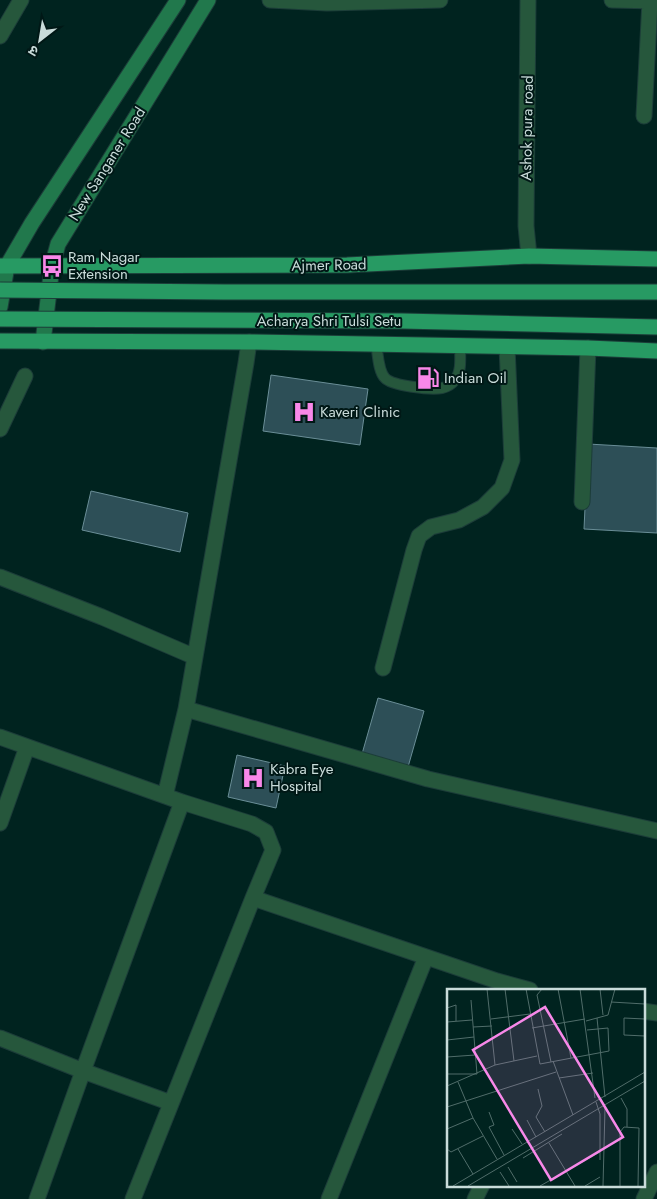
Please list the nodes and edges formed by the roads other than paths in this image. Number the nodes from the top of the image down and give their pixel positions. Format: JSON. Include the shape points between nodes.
{"nodes":[{"id":1,"x":21,"y":0,"type":"edge"},
{"id":2,"x":178,"y":0,"type":"edge"},
{"id":3,"x":208,"y":0,"type":"edge"},
{"id":4,"x":270,"y":0,"type":"edge"},
{"id":5,"x":440,"y":0,"type":"edge"},
{"id":6,"x":528,"y":0,"type":"edge"},
{"id":7,"x":612,"y":0,"type":"edge"},
{"id":8,"x":654,"y":1,"type":"edge"},
{"id":9,"x":0,"y":36,"type":"edge"},
{"id":10,"x":644,"y":116,"type":"dead end"},
{"id":11,"x":529,"y":256,"type":"junction"},
{"id":12,"x":657,"y":259,"type":"edge"},
{"id":13,"x":4,"y":266,"type":"edge"},
{"id":14,"x":52,"y":266,"type":"junction"},
{"id":15,"x":0,"y":290,"type":"edge"},
{"id":16,"x":657,"y":292,"type":"edge"},
{"id":17,"x":0,"y":307,"type":"edge"},
{"id":18,"x":0,"y":319,"type":"edge"},
{"id":19,"x":657,"y":327,"type":"edge"},
{"id":20,"x":0,"y":341,"type":"edge"},
{"id":21,"x":43,"y":342,"type":"junction"},
{"id":22,"x":249,"y":342,"type":"junction"},
{"id":23,"x":376,"y":344,"type":"junction"},
{"id":24,"x":460,"y":346,"type":"junction"},
{"id":25,"x":507,"y":347,"type":"junction"},
{"id":26,"x":588,"y":348,"type":"junction"},
{"id":27,"x":657,"y":351,"type":"edge"},
{"id":28,"x":26,"y":376,"type":"dead end"},
{"id":29,"x":0,"y":428,"type":"edge"},
{"id":30,"x":582,"y":502,"type":"dead end"},
{"id":31,"x":0,"y":577,"type":"edge"},
{"id":32,"x":195,"y":657,"type":"junction"},
{"id":33,"x":383,"y":668,"type":"dead end"},
{"id":34,"x":186,"y":709,"type":"junction"},
{"id":35,"x":0,"y":737,"type":"edge"},
{"id":36,"x":27,"y":747,"type":"junction"},
{"id":37,"x":165,"y":796,"type":"junction"},
{"id":38,"x":182,"y":802,"type":"junction"},
{"id":39,"x":0,"y":822,"type":"edge"},
{"id":40,"x":657,"y":831,"type":"edge"},
{"id":41,"x":253,"y":898,"type":"junction"},
{"id":42,"x":426,"y":957,"type":"junction"},
{"id":43,"x":526,"y":989,"type":"edge"},
{"id":44,"x":644,"y":1011,"type":"edge"},
{"id":45,"x":657,"y":1013,"type":"edge"},
{"id":46,"x":0,"y":1038,"type":"edge"},
{"id":47,"x":82,"y":1071,"type":"junction"},
{"id":48,"x":171,"y":1103,"type":"junction"},
{"id":49,"x":657,"y":1172,"type":"edge"},
{"id":50,"x":482,"y":1186,"type":"edge"},
{"id":51,"x":37,"y":1199,"type":"edge"},
{"id":52,"x":133,"y":1199,"type":"edge"},
{"id":53,"x":329,"y":1199,"type":"edge"},
{"id":54,"x":475,"y":1199,"type":"edge"},
{"id":55,"x":644,"y":1199,"type":"edge"}],
"edges":[{"from":1,"to":9,"type":"street"},
{"from":2,"to":13,"type":"main road","name":"New Sanganer Road"},
{"from":3,"to":14,"type":"main road","name":"New Sanganer Road","via":[[58,244]]},
{"from":4,"to":5,"type":"street","via":[[327,3]]},
{"from":6,"to":11,"type":"street","name":"Ashok pura road","via":[[526,226]]},
{"from":7,"to":8,"type":"street"},
{"from":8,"to":10,"type":"street"},
{"from":11,"to":12,"type":"highway","name":"Ajmer Road"},
{"from":11,"to":14,"type":"highway","name":"Ajmer Road","via":[[347,265]]},
{"from":13,"to":14,"type":"highway","name":"Ajmer Road"},
{"from":13,"to":17,"type":"main road","name":"New Sanganer Road"},
{"from":14,"to":21,"type":"main road","name":"New Sanganer Road"},
{"from":15,"to":16,"type":"highway","name":"Acharya Shri Tulsi Setu","bridge":true},
{"from":18,"to":19,"type":"highway","name":"Acharya Shri Tulsi Setu","bridge":true,"via":[[392,321]]},
{"from":20,"to":21,"type":"highway"},
{"from":21,"to":22,"type":"highway"},
{"from":22,"to":23,"type":"highway"},
{"from":22,"to":32,"type":"street"},
{"from":23,"to":24,"type":"highway"},
{"from":23,"to":24,"type":"lane","via":[[385,378],[400,385],[436,388],[449,386],[459,374]]},
{"from":24,"to":25,"type":"highway"},
{"from":25,"to":26,"type":"highway"},
{"from":25,"to":33,"type":"street","via":[[512,460],[502,488],[483,506],[458,520],[431,527],[419,536]]},
{"from":26,"to":27,"type":"highway"},
{"from":26,"to":30,"type":"street"},
{"from":28,"to":29,"type":"street"},
{"from":31,"to":32,"type":"street"},
{"from":32,"to":34,"type":"street"},
{"from":34,"to":37,"type":"street"},
{"from":34,"to":40,"type":"street","via":[[428,779]]},
{"from":35,"to":36,"type":"street"},
{"from":36,"to":37,"type":"street"},
{"from":36,"to":39,"type":"street"},
{"from":37,"to":38,"type":"street"},
{"from":38,"to":41,"type":"street","via":[[252,824],[266,832],[273,850]]},
{"from":38,"to":47,"type":"street"},
{"from":41,"to":42,"type":"street"},
{"from":41,"to":48,"type":"street"},
{"from":42,"to":43,"type":"street"},
{"from":42,"to":53,"type":"street"},
{"from":44,"to":45,"type":"street"},
{"from":46,"to":47,"type":"street"},
{"from":47,"to":48,"type":"street"},
{"from":47,"to":51,"type":"street"},
{"from":48,"to":52,"type":"street"},
{"from":49,"to":55,"type":"street"},
{"from":50,"to":54,"type":"street"}]}
